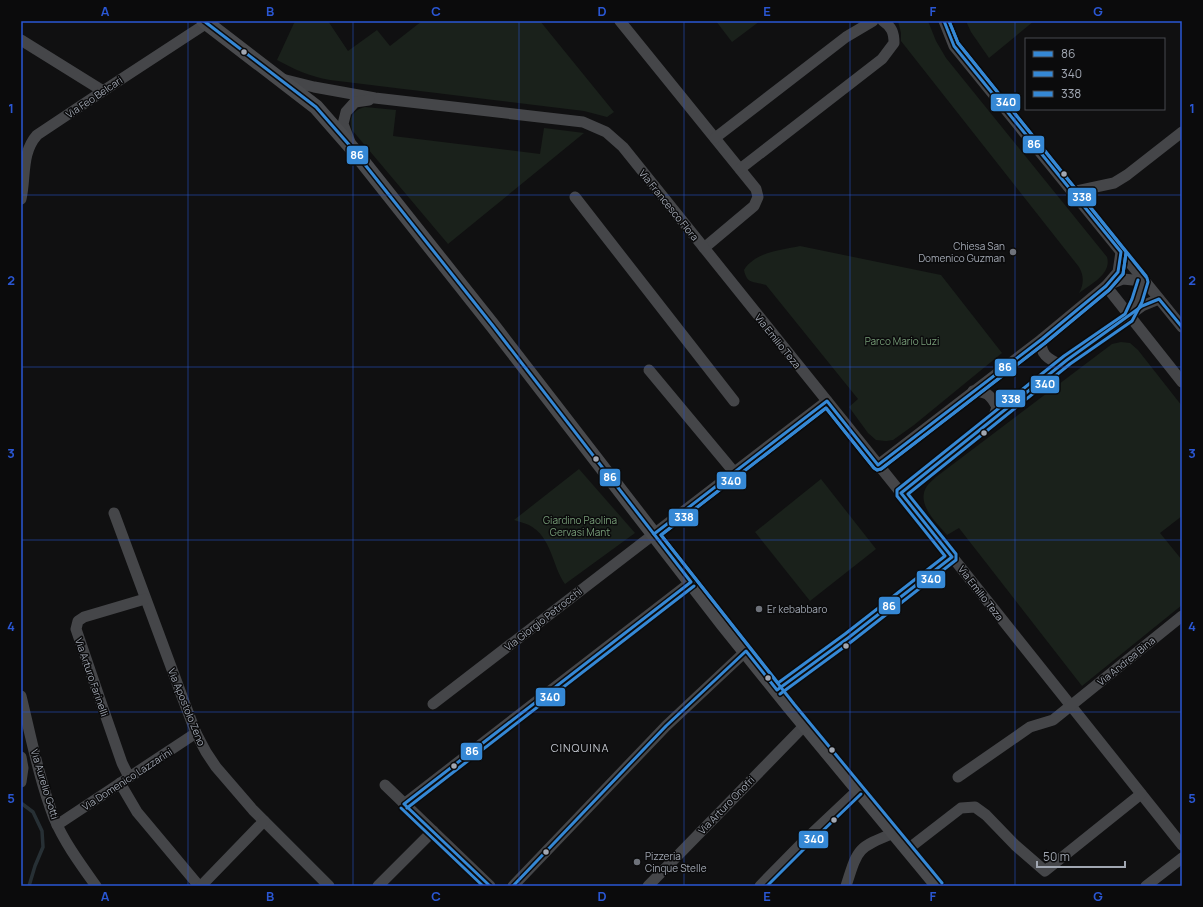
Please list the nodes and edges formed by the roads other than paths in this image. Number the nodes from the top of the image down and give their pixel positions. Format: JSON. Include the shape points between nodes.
{"nodes":[{"id":1,"x":620,"y":21,"type":"edge"},
{"id":2,"x":873,"y":21,"type":"edge"},
{"id":3,"x":883,"y":21,"type":"edge"},
{"id":4,"x":944,"y":21,"type":"edge"},
{"id":5,"x":205,"y":22,"type":"edge"},
{"id":6,"x":21,"y":40,"type":"edge"},
{"id":7,"x":276,"y":77,"type":"junction"},
{"id":8,"x":103,"y":91,"type":"junction"},
{"id":9,"x":375,"y":98,"type":"junction"},
{"id":10,"x":1182,"y":132,"type":"edge"},
{"id":11,"x":714,"y":138,"type":"junction"},
{"id":12,"x":351,"y":147,"type":"junction"},
{"id":13,"x":740,"y":169,"type":"junction"},
{"id":14,"x":1072,"y":192,"type":"junction"},
{"id":15,"x":574,"y":197,"type":"dead end"},
{"id":16,"x":21,"y":199,"type":"edge"},
{"id":17,"x":704,"y":248,"type":"junction"},
{"id":18,"x":1121,"y":252,"type":"junction"},
{"id":19,"x":1143,"y":281,"type":"junction"},
{"id":20,"x":1106,"y":286,"type":"junction"},
{"id":21,"x":1159,"y":299,"type":"junction"},
{"id":22,"x":1129,"y":317,"type":"junction"},
{"id":23,"x":1182,"y":327,"type":"edge"},
{"id":24,"x":1042,"y":338,"type":"junction"},
{"id":25,"x":1061,"y":365,"type":"junction"},
{"id":26,"x":649,"y":370,"type":"dead end"},
{"id":27,"x":1182,"y":382,"type":"edge"},
{"id":28,"x":973,"y":391,"type":"junction"},
{"id":29,"x":734,"y":401,"type":"dead end"},
{"id":30,"x":827,"y":401,"type":"junction"},
{"id":31,"x":993,"y":419,"type":"junction"},
{"id":32,"x":878,"y":465,"type":"junction"},
{"id":33,"x":734,"y":472,"type":"junction"},
{"id":34,"x":901,"y":493,"type":"junction"},
{"id":35,"x":114,"y":513,"type":"dead end"},
{"id":36,"x":654,"y":534,"type":"junction"},
{"id":37,"x":952,"y":557,"type":"junction"},
{"id":38,"x":691,"y":582,"type":"junction"},
{"id":39,"x":145,"y":599,"type":"junction"},
{"id":40,"x":1182,"y":616,"type":"edge"},
{"id":41,"x":746,"y":651,"type":"junction"},
{"id":42,"x":777,"y":690,"type":"junction"},
{"id":43,"x":21,"y":696,"type":"edge"},
{"id":44,"x":433,"y":704,"type":"dead end"},
{"id":45,"x":1070,"y":705,"type":"junction"},
{"id":46,"x":805,"y":725,"type":"junction"},
{"id":47,"x":196,"y":733,"type":"junction"},
{"id":48,"x":36,"y":757,"type":"junction"},
{"id":49,"x":22,"y":759,"type":"edge"},
{"id":50,"x":958,"y":776,"type":"dead end"},
{"id":51,"x":124,"y":780,"type":"junction"},
{"id":52,"x":21,"y":782,"type":"edge"},
{"id":53,"x":385,"y":785,"type":"dead end"},
{"id":54,"x":858,"y":790,"type":"junction"},
{"id":55,"x":1141,"y":794,"type":"junction"},
{"id":56,"x":404,"y":804,"type":"junction"},
{"id":57,"x":264,"y":821,"type":"junction"},
{"id":58,"x":57,"y":825,"type":"junction"},
{"id":59,"x":433,"y":831,"type":"junction"},
{"id":60,"x":894,"y":833,"type":"junction"},
{"id":61,"x":1182,"y":845,"type":"edge"},
{"id":62,"x":908,"y":849,"type":"junction"},
{"id":63,"x":1182,"y":858,"type":"edge"},
{"id":64,"x":96,"y":886,"type":"edge"},
{"id":65,"x":200,"y":886,"type":"edge"},
{"id":66,"x":329,"y":886,"type":"edge"},
{"id":67,"x":378,"y":886,"type":"edge"},
{"id":68,"x":490,"y":886,"type":"edge"},
{"id":69,"x":513,"y":886,"type":"edge"},
{"id":70,"x":648,"y":886,"type":"edge"},
{"id":71,"x":760,"y":886,"type":"edge"},
{"id":72,"x":846,"y":886,"type":"edge"},
{"id":73,"x":938,"y":886,"type":"edge"},
{"id":74,"x":1146,"y":886,"type":"edge"}],
"edges":[{"from":1,"to":11,"type":"street","name":"Via Francesco Flora"},
{"from":2,"to":11,"type":"street","via":[[846,37]]},
{"from":3,"to":13,"type":"street","via":[[892,29],[894,43],[882,59]]},
{"from":4,"to":14,"type":"street","via":[[954,46]]},
{"from":5,"to":7,"type":"street"},
{"from":5,"to":8,"type":"street","name":"Via Feo Belcari"},
{"from":6,"to":8,"type":"street"},
{"from":7,"to":9,"type":"street","name":"Via Francesco Flora"},
{"from":7,"to":12,"type":"street","via":[[316,107]]},
{"from":8,"to":16,"type":"street","name":"Via Feo Belcari","via":[[37,135],[26,157]]},
{"from":9,"to":12,"type":"street","name":"Via Francesco Flora","via":[[355,102],[346,112],[343,124]]},
{"from":9,"to":17,"type":"street","name":"Via Francesco Flora","via":[[583,122],[606,132],[623,147]]},
{"from":10,"to":14,"type":"street","via":[[1114,183]]},
{"from":11,"to":13,"type":"street","name":"Via Francesco Flora"},
{"from":12,"to":36,"type":"street"},
{"from":13,"to":17,"type":"street","name":"Via Francesco Flora","via":[[756,189],[758,197],[754,206]]},
{"from":14,"to":18,"type":"street"},
{"from":15,"to":29,"type":"street"},
{"from":17,"to":30,"type":"street","name":"Via Emilio Teza"},
{"from":18,"to":19,"type":"street"},
{"from":18,"to":20,"type":"street","via":[[1118,272]]},
{"from":19,"to":20,"type":"street","via":[[1123,279]]},
{"from":19,"to":21,"type":"street"},
{"from":19,"to":22,"type":"street"},
{"from":20,"to":22,"type":"street"},
{"from":20,"to":24,"type":"street"},
{"from":21,"to":22,"type":"street","via":[[1142,306]]},
{"from":21,"to":23,"type":"street"},
{"from":22,"to":25,"type":"street"},
{"from":22,"to":27,"type":"street"},
{"from":24,"to":25,"type":"street","via":[[1040,346],[1044,354]]},
{"from":24,"to":28,"type":"street"},
{"from":25,"to":31,"type":"street"},
{"from":26,"to":33,"type":"street"},
{"from":28,"to":31,"type":"street","via":[[984,392],[991,397],[996,407]]},
{"from":28,"to":32,"type":"street"},
{"from":30,"to":32,"type":"street","name":"Via Emilio Teza"},
{"from":30,"to":33,"type":"street","name":"Via Giorgio Petrocchi"},
{"from":31,"to":34,"type":"street"},
{"from":32,"to":34,"type":"street","name":"Via Emilio Teza"},
{"from":33,"to":36,"type":"street","name":"Via Giorgio Petrocchi"},
{"from":34,"to":37,"type":"street","name":"Via Emilio Teza"},
{"from":35,"to":39,"type":"street","name":"Via Apostolo Zeno"},
{"from":36,"to":38,"type":"street"},
{"from":36,"to":44,"type":"street","name":"Via Giorgio Petrocchi"},
{"from":37,"to":42,"type":"street"},
{"from":37,"to":45,"type":"street","name":"Via Emilio Teza"},
{"from":38,"to":41,"type":"street"},
{"from":38,"to":56,"type":"street"},
{"from":39,"to":47,"type":"street","name":"Via Apostolo Zeno"},
{"from":39,"to":51,"type":"street","name":"Via Arturo Farinelli","via":[[84,616],[78,621],[76,629],[122,763]]},
{"from":40,"to":45,"type":"street","name":"Via Andrea Bina"},
{"from":41,"to":42,"type":"street"},
{"from":41,"to":69,"type":"street","via":[[666,726]]},
{"from":42,"to":46,"type":"street"},
{"from":43,"to":48,"type":"street","name":"Via Aurelio Gotti"},
{"from":45,"to":50,"type":"street","name":"Via Andrea Bina","via":[[1053,720],[1030,727]]},
{"from":45,"to":55,"type":"street","name":"Via Emilio Teza"},
{"from":46,"to":54,"type":"street"},
{"from":46,"to":70,"type":"street","name":"Via Arturo Onofri"},
{"from":47,"to":51,"type":"street","name":"Via Domenico Lazzarini"},
{"from":47,"to":57,"type":"street","name":"Via Apostolo Zeno","via":[[216,767]]},
{"from":48,"to":49,"type":"street"},
{"from":48,"to":58,"type":"street","name":"Via Aurelio Gotti"},
{"from":49,"to":52,"type":"street"},
{"from":51,"to":58,"type":"street","name":"Via Domenico Lazzarini"},
{"from":51,"to":65,"type":"street","name":"Via Arturo Farinelli","via":[[138,812]]},
{"from":53,"to":56,"type":"street"},
{"from":54,"to":60,"type":"street"},
{"from":54,"to":71,"type":"street"},
{"from":55,"to":61,"type":"street","name":"Via Emilio Teza"},
{"from":55,"to":62,"type":"street","via":[[1044,871],[1015,846],[986,814],[975,807],[961,808]]},
{"from":56,"to":59,"type":"street"},
{"from":57,"to":65,"type":"street"},
{"from":57,"to":66,"type":"street","name":"Via Apostolo Zeno"},
{"from":58,"to":64,"type":"street","name":"Via Aurelio Gotti"},
{"from":59,"to":67,"type":"street"},
{"from":59,"to":68,"type":"street"},
{"from":60,"to":62,"type":"street"},
{"from":60,"to":72,"type":"street","via":[[862,848],[856,856]]},
{"from":62,"to":73,"type":"street"},
{"from":63,"to":74,"type":"street"}]}
